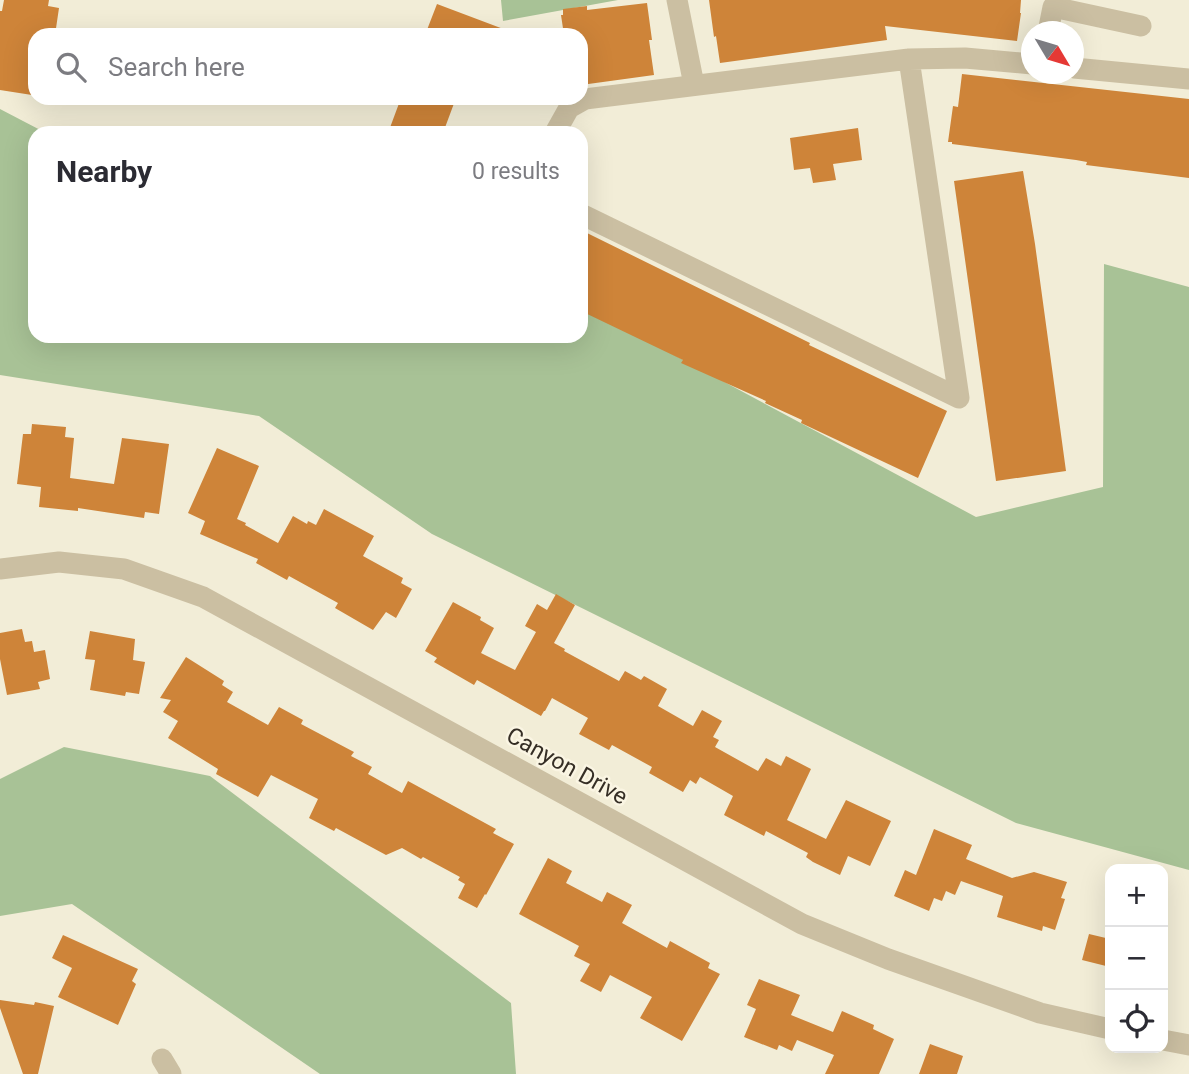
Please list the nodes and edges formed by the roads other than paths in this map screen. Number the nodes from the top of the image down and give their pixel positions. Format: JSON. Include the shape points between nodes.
{"nodes":[{"id":1,"x":677,"y":0,"type":"edge"},
{"id":2,"x":1050,"y":21,"type":"edge"},
{"id":3,"x":1141,"y":26,"type":"dead end"},
{"id":4,"x":909,"y":59,"type":"junction"},
{"id":5,"x":1021,"y":63,"type":"edge"},
{"id":6,"x":1084,"y":69,"type":"edge"},
{"id":7,"x":1189,"y":79,"type":"edge"},
{"id":8,"x":694,"y":85,"type":"junction"},
{"id":9,"x":588,"y":98,"type":"edge"},
{"id":10,"x":574,"y":105,"type":"edge"},
{"id":11,"x":559,"y":126,"type":"edge"},
{"id":12,"x":588,"y":218,"type":"edge"},
{"id":13,"x":0,"y":569,"type":"edge"},
{"id":14,"x":1105,"y":1028,"type":"edge"},
{"id":15,"x":1168,"y":1041,"type":"edge"},
{"id":16,"x":1189,"y":1045,"type":"edge"}],
"edges":[{"from":1,"to":8,"type":"street"},
{"from":2,"to":3,"type":"street","via":[[1053,7]]},
{"from":4,"to":5,"type":"street"},
{"from":4,"to":8,"type":"street"},
{"from":4,"to":12,"type":"street","via":[[959,398]]},
{"from":6,"to":7,"type":"street"},
{"from":8,"to":9,"type":"street"},
{"from":10,"to":11,"type":"street"},
{"from":13,"to":14,"type":"street","name":"Canyon Drive","via":[[59,562],[124,569],[203,597],[802,924],[1040,1013]]},
{"from":15,"to":16,"type":"street"}]}
